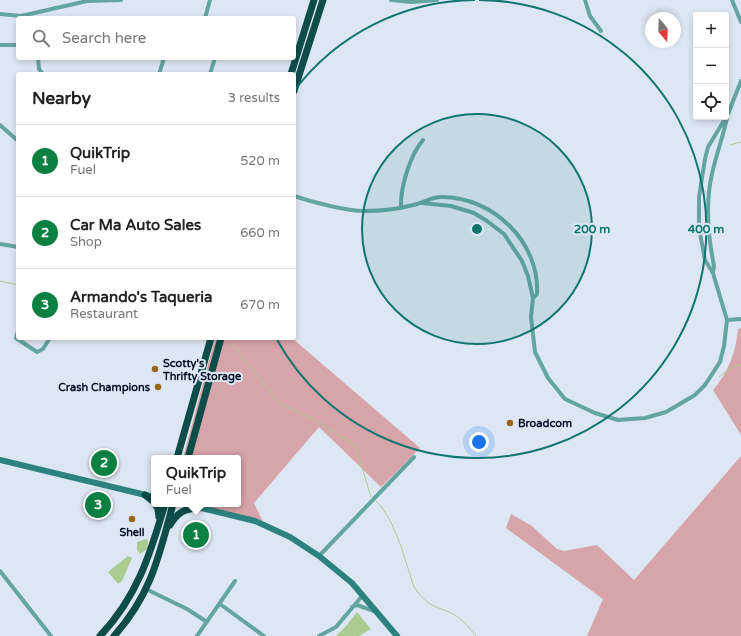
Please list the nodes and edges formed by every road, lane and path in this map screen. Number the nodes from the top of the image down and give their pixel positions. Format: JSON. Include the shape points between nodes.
{"nodes":[{"id":1,"x":121,"y":0,"type":"edge"},
{"id":2,"x":210,"y":0,"type":"edge"},
{"id":3,"x":314,"y":0,"type":"edge"},
{"id":4,"x":323,"y":0,"type":"edge"},
{"id":5,"x":391,"y":0,"type":"edge"},
{"id":6,"x":437,"y":0,"type":"edge"},
{"id":7,"x":585,"y":0,"type":"edge"},
{"id":8,"x":732,"y":0,"type":"edge"},
{"id":9,"x":0,"y":14,"type":"edge"},
{"id":10,"x":206,"y":16,"type":"edge"},
{"id":11,"x":741,"y":22,"type":"edge"},
{"id":12,"x":601,"y":31,"type":"dead end"},
{"id":13,"x":0,"y":45,"type":"edge"},
{"id":14,"x":16,"y":45,"type":"edge"},
{"id":15,"x":296,"y":58,"type":"edge"},
{"id":16,"x":38,"y":60,"type":"edge"},
{"id":17,"x":163,"y":60,"type":"edge"},
{"id":18,"x":214,"y":60,"type":"edge"},
{"id":19,"x":295,"y":60,"type":"edge"},
{"id":20,"x":41,"y":72,"type":"edge"},
{"id":21,"x":160,"y":72,"type":"edge"},
{"id":22,"x":211,"y":72,"type":"edge"},
{"id":23,"x":292,"y":72,"type":"edge"},
{"id":24,"x":741,"y":81,"type":"edge"},
{"id":25,"x":296,"y":85,"type":"edge"},
{"id":26,"x":729,"y":111,"type":"edge"},
{"id":27,"x":724,"y":120,"type":"edge"},
{"id":28,"x":726,"y":120,"type":"edge"},
{"id":29,"x":0,"y":125,"type":"edge"},
{"id":30,"x":16,"y":139,"type":"edge"},
{"id":31,"x":423,"y":140,"type":"dead end"},
{"id":32,"x":296,"y":197,"type":"edge"},
{"id":33,"x":422,"y":203,"type":"junction"},
{"id":34,"x":402,"y":208,"type":"junction"},
{"id":35,"x":0,"y":244,"type":"edge"},
{"id":36,"x":16,"y":246,"type":"edge"},
{"id":37,"x":713,"y":273,"type":"junction"},
{"id":38,"x":533,"y":298,"type":"junction"},
{"id":39,"x":741,"y":319,"type":"edge"},
{"id":40,"x":727,"y":320,"type":"junction"},
{"id":41,"x":19,"y":340,"type":"edge"},
{"id":42,"x":49,"y":340,"type":"edge"},
{"id":43,"x":210,"y":340,"type":"edge"},
{"id":44,"x":220,"y":340,"type":"edge"},
{"id":45,"x":178,"y":455,"type":"edge"},
{"id":46,"x":189,"y":455,"type":"edge"},
{"id":47,"x":414,"y":457,"type":"dead end"},
{"id":48,"x":0,"y":460,"type":"edge"},
{"id":49,"x":151,"y":494,"type":"edge"},
{"id":50,"x":144,"y":495,"type":"junction"},
{"id":51,"x":151,"y":496,"type":"edge"},
{"id":52,"x":151,"y":500,"type":"edge"},
{"id":53,"x":156,"y":507,"type":"edge"},
{"id":54,"x":164,"y":507,"type":"edge"},
{"id":55,"x":172,"y":507,"type":"edge"},
{"id":56,"x":194,"y":507,"type":"edge"},
{"id":57,"x":201,"y":507,"type":"edge"},
{"id":58,"x":159,"y":524,"type":"junction"},
{"id":59,"x":166,"y":530,"type":"junction"},
{"id":60,"x":319,"y":556,"type":"junction"},
{"id":61,"x":0,"y":572,"type":"edge"},
{"id":62,"x":235,"y":581,"type":"dead end"},
{"id":63,"x":146,"y":589,"type":"junction"},
{"id":64,"x":363,"y":595,"type":"junction"},
{"id":65,"x":220,"y":604,"type":"junction"},
{"id":66,"x":352,"y":607,"type":"junction"},
{"id":67,"x":375,"y":611,"type":"junction"},
{"id":68,"x":207,"y":622,"type":"junction"},
{"id":69,"x":51,"y":636,"type":"edge"},
{"id":70,"x":100,"y":636,"type":"edge"},
{"id":71,"x":114,"y":636,"type":"edge"},
{"id":72,"x":198,"y":636,"type":"edge"},
{"id":73,"x":264,"y":636,"type":"edge"},
{"id":74,"x":319,"y":636,"type":"edge"},
{"id":75,"x":397,"y":636,"type":"edge"}],
"edges":[{"from":1,"to":9,"type":"street","via":[[87,1],[21,16]]},
{"from":2,"to":10,"type":"street"},
{"from":3,"to":15,"type":"highway"},
{"from":4,"to":25,"type":"highway"},
{"from":5,"to":6,"type":"street"},
{"from":7,"to":12,"type":"street","via":[[590,16]]},
{"from":8,"to":11,"type":"street"},
{"from":13,"to":14,"type":"street"},
{"from":16,"to":20,"type":"street"},
{"from":17,"to":21,"type":"street"},
{"from":18,"to":22,"type":"street"},
{"from":19,"to":23,"type":"highway"},
{"from":24,"to":26,"type":"street"},
{"from":27,"to":37,"type":"street","via":[[708,147],[699,188],[699,228],[705,260]]},
{"from":28,"to":37,"type":"street","via":[[711,175],[709,194]]},
{"from":29,"to":30,"type":"street"},
{"from":31,"to":34,"type":"street","via":[[413,158],[401,194]]},
{"from":32,"to":34,"type":"street","via":[[363,211]]},
{"from":33,"to":34,"type":"street"},
{"from":33,"to":38,"type":"street","via":[[451,206],[474,213],[504,234],[522,262]]},
{"from":33,"to":38,"type":"street","via":[[440,197],[456,198],[490,210],[504,221],[518,235],[532,261],[537,289],[537,294]]},
{"from":35,"to":36,"type":"street"},
{"from":37,"to":40,"type":"street"},
{"from":38,"to":40,"type":"street","via":[[531,317],[534,349],[548,378],[565,399],[595,414],[618,420],[645,418],[666,412],[695,395],[712,377],[720,362],[728,328]]},
{"from":39,"to":40,"type":"street"},
{"from":41,"to":42,"type":"street","via":[[37,352],[43,349]]},
{"from":43,"to":45,"type":"highway"},
{"from":44,"to":46,"type":"highway"},
{"from":47,"to":60,"type":"street"},
{"from":48,"to":50,"type":"main road"},
{"from":49,"to":50,"type":"highway"},
{"from":50,"to":51,"type":"main road"},
{"from":50,"to":52,"type":"highway"},
{"from":53,"to":58,"type":"highway"},
{"from":54,"to":58,"type":"highway"},
{"from":55,"to":59,"type":"highway"},
{"from":56,"to":59,"type":"highway","via":[[180,512]]},
{"from":57,"to":60,"type":"main road","via":[[251,520],[276,530]]},
{"from":58,"to":70,"type":"highway","via":[[146,565],[133,592]]},
{"from":59,"to":63,"type":"highway","via":[[156,569]]},
{"from":60,"to":64,"type":"main road"},
{"from":61,"to":69,"type":"street"},
{"from":62,"to":65,"type":"street"},
{"from":63,"to":68,"type":"street"},
{"from":63,"to":71,"type":"highway"},
{"from":64,"to":66,"type":"street"},
{"from":64,"to":67,"type":"main road"},
{"from":65,"to":68,"type":"street"},
{"from":65,"to":73,"type":"street"},
{"from":66,"to":67,"type":"street","via":[[364,607]]},
{"from":66,"to":74,"type":"street","via":[[336,627]]},
{"from":67,"to":75,"type":"main road"},
{"from":68,"to":72,"type":"street"}]}
